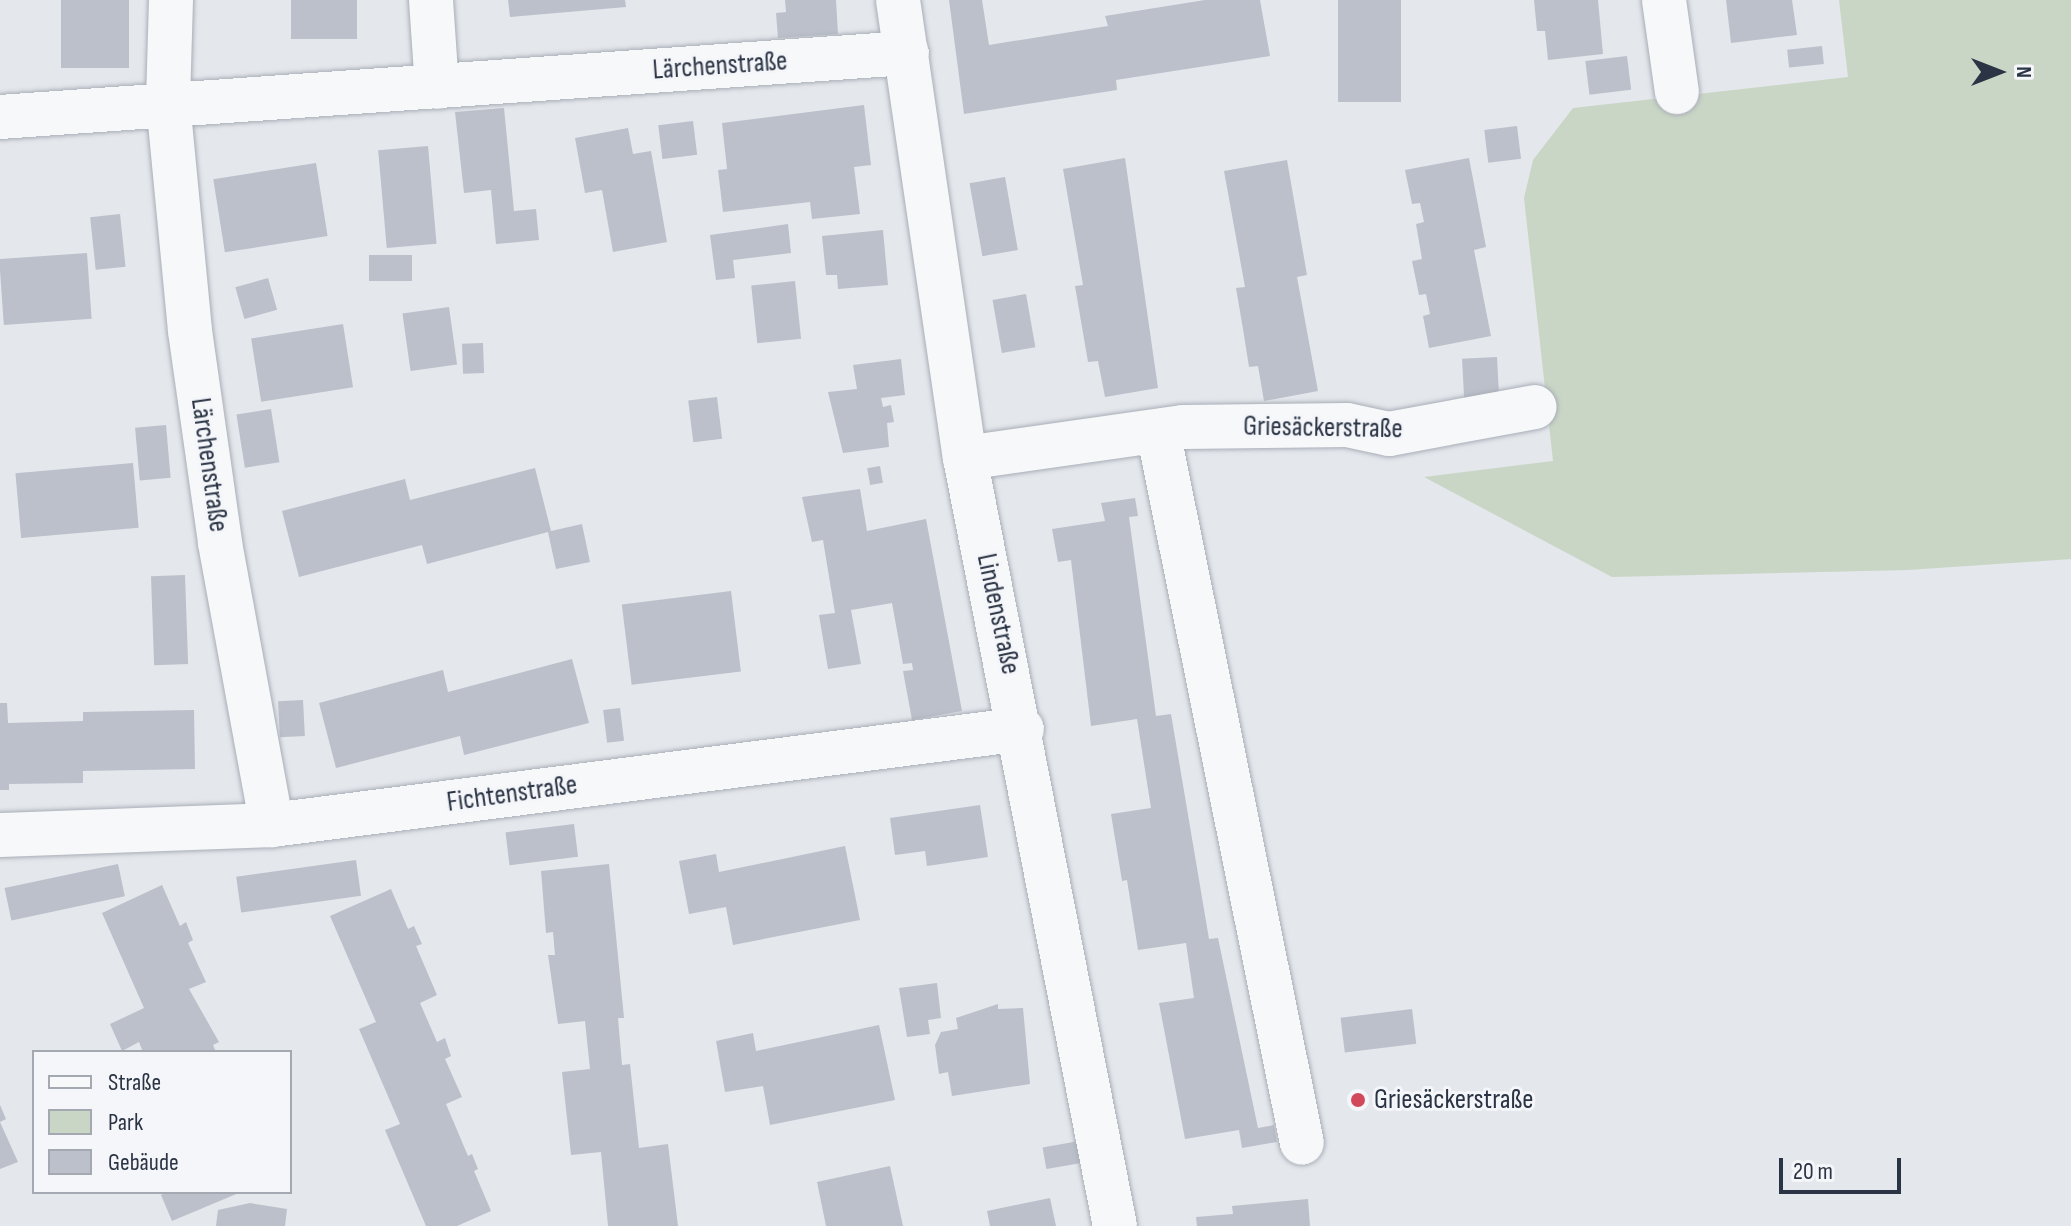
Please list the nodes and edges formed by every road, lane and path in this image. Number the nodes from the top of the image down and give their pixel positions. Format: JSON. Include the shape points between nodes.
{"nodes":[{"id":1,"x":171,"y":0,"type":"edge"},
{"id":2,"x":431,"y":0,"type":"edge"},
{"id":3,"x":898,"y":0,"type":"edge"},
{"id":4,"x":1664,"y":0,"type":"edge"},
{"id":5,"x":907,"y":53,"type":"junction"},
{"id":6,"x":437,"y":87,"type":"junction"},
{"id":7,"x":1677,"y":92,"type":"dead end"},
{"id":8,"x":168,"y":102,"type":"junction"},
{"id":9,"x":0,"y":117,"type":"edge"},
{"id":10,"x":1535,"y":407,"type":"dead end"},
{"id":11,"x":1158,"y":431,"type":"junction"},
{"id":12,"x":965,"y":458,"type":"junction"},
{"id":13,"x":1022,"y":729,"type":"junction"},
{"id":14,"x":272,"y":825,"type":"junction"},
{"id":15,"x":0,"y":835,"type":"edge"},
{"id":16,"x":1302,"y":1143,"type":"dead end"},
{"id":17,"x":1115,"y":1226,"type":"edge"}],
"edges":[{"from":1,"to":8,"type":"street","name":"Lärchenstraße"},
{"from":2,"to":6,"type":"street"},
{"from":3,"to":5,"type":"street","name":"Lindenstraße"},
{"from":4,"to":7,"type":"street"},
{"from":5,"to":6,"type":"street","name":"Lärchenstraße"},
{"from":5,"to":12,"type":"street","name":"Lindenstraße"},
{"from":6,"to":8,"type":"street","name":"Lärchenstraße"},
{"from":8,"to":9,"type":"street","name":"Lärchenstraße"},
{"from":8,"to":14,"type":"street","name":"Lärchenstraße","via":[[190,331],[220,543]]},
{"from":10,"to":11,"type":"street","name":"Griesäckerstraße","via":[[1389,434],[1347,425]]},
{"from":11,"to":12,"type":"street","name":"Griesäckerstraße"},
{"from":11,"to":16,"type":"street"},
{"from":12,"to":13,"type":"street","name":"Lindenstraße"},
{"from":13,"to":14,"type":"street","name":"Fichtenstraße"},
{"from":13,"to":17,"type":"street","name":"Lindenstraße"},
{"from":14,"to":15,"type":"street","name":"Fichtenstraße"}]}
